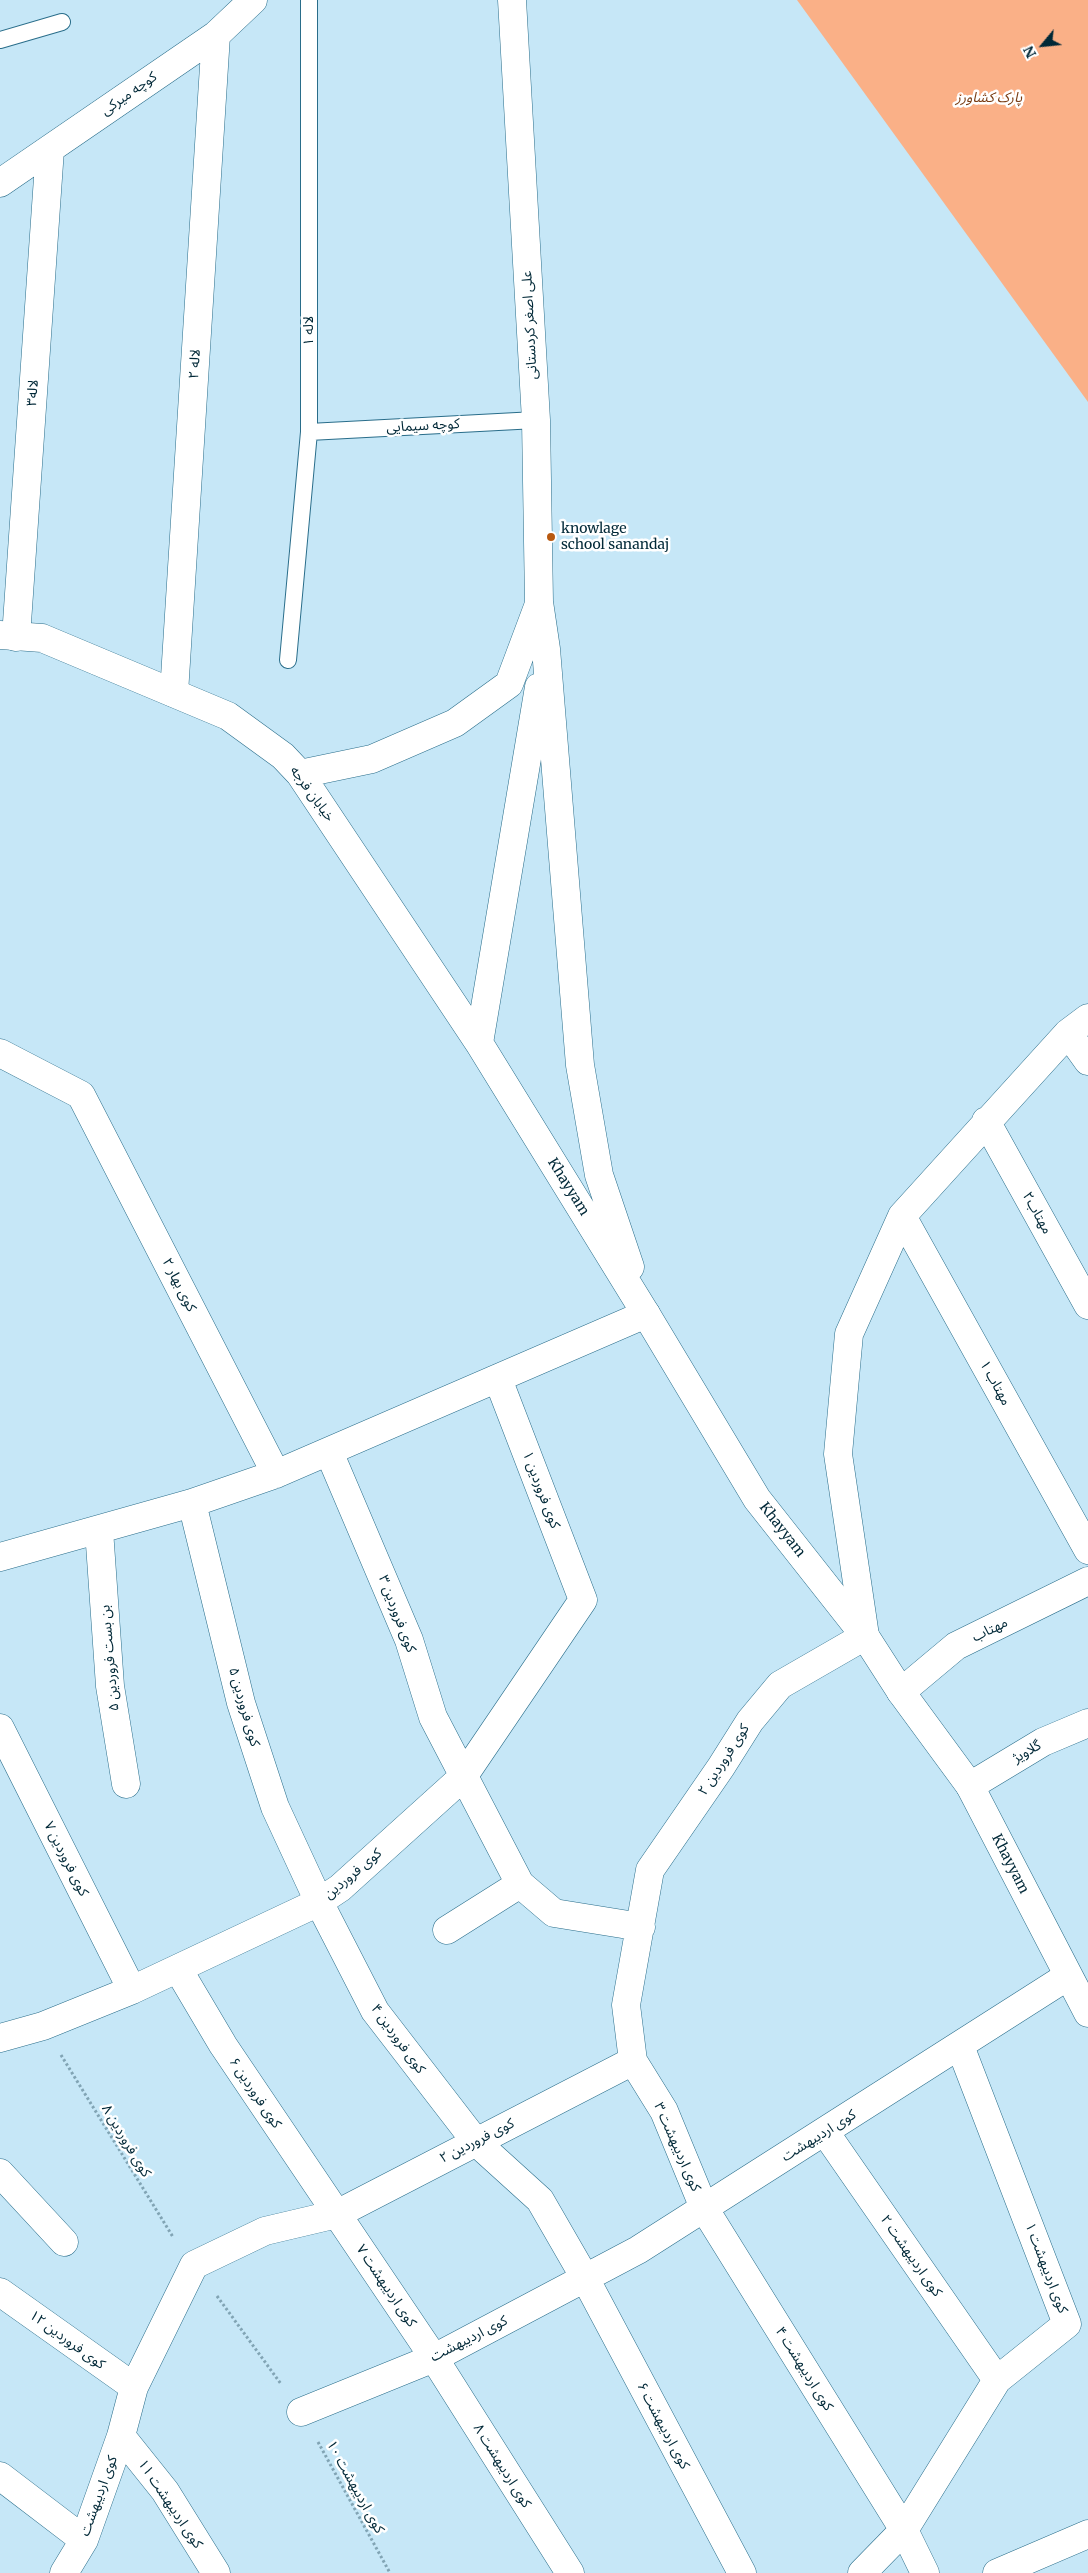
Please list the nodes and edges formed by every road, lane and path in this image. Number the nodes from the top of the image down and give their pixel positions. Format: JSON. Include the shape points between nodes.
{"nodes":[{"id":1,"x":253,"y":0,"type":"edge"},
{"id":2,"x":309,"y":0,"type":"edge"},
{"id":3,"x":512,"y":0,"type":"edge"},
{"id":4,"x":62,"y":22,"type":"dead end"},
{"id":5,"x":216,"y":35,"type":"junction"},
{"id":6,"x":0,"y":40,"type":"edge"},
{"id":7,"x":50,"y":149,"type":"junction"},
{"id":8,"x":0,"y":183,"type":"edge"},
{"id":9,"x":536,"y":420,"type":"junction"},
{"id":10,"x":309,"y":432,"type":"junction"},
{"id":11,"x":539,"y":602,"type":"junction"},
{"id":12,"x":8,"y":636,"type":"edge"},
{"id":13,"x":546,"y":649,"type":"junction"},
{"id":14,"x":288,"y":660,"type":"dead end"},
{"id":15,"x":174,"y":693,"type":"junction"},
{"id":16,"x":300,"y":774,"type":"junction"},
{"id":17,"x":1078,"y":1026,"type":"edge"},
{"id":18,"x":479,"y":1043,"type":"junction"},
{"id":19,"x":0,"y":1053,"type":"edge"},
{"id":20,"x":1088,"y":1061,"type":"edge"},
{"id":21,"x":986,"y":1122,"type":"junction"},
{"id":22,"x":902,"y":1216,"type":"junction"},
{"id":23,"x":1088,"y":1305,"type":"edge"},
{"id":24,"x":646,"y":1314,"type":"junction"},
{"id":25,"x":498,"y":1379,"type":"junction"},
{"id":26,"x":329,"y":1452,"type":"junction"},
{"id":27,"x":276,"y":1474,"type":"junction"},
{"id":28,"x":192,"y":1503,"type":"junction"},
{"id":29,"x":99,"y":1530,"type":"junction"},
{"id":30,"x":1088,"y":1550,"type":"edge"},
{"id":31,"x":2,"y":1552,"type":"edge"},
{"id":32,"x":1088,"y":1581,"type":"edge"},
{"id":33,"x":583,"y":1600,"type":"joint"},
{"id":34,"x":865,"y":1636,"type":"junction"},
{"id":35,"x":901,"y":1692,"type":"junction"},
{"id":36,"x":1088,"y":1723,"type":"edge"},
{"id":37,"x":0,"y":1728,"type":"edge"},
{"id":38,"x":463,"y":1777,"type":"junction"},
{"id":39,"x":126,"y":1784,"type":"dead end"},
{"id":40,"x":970,"y":1786,"type":"junction"},
{"id":41,"x":520,"y":1884,"type":"junction"},
{"id":42,"x":319,"y":1902,"type":"junction"},
{"id":43,"x":641,"y":1927,"type":"junction"},
{"id":44,"x":447,"y":1930,"type":"dead end"},
{"id":45,"x":178,"y":1969,"type":"junction"},
{"id":46,"x":1068,"y":1976,"type":"junction"},
{"id":47,"x":132,"y":1990,"type":"junction"},
{"id":48,"x":1088,"y":2013,"type":"edge"},
{"id":49,"x":44,"y":2026,"type":"junction"},
{"id":50,"x":0,"y":2038,"type":"edge"},
{"id":51,"x":960,"y":2046,"type":"junction"},
{"id":52,"x":633,"y":2061,"type":"junction"},
{"id":53,"x":825,"y":2132,"type":"junction"},
{"id":54,"x":476,"y":2142,"type":"junction"},
{"id":55,"x":0,"y":2173,"type":"edge"},
{"id":56,"x":704,"y":2208,"type":"junction"},
{"id":57,"x":337,"y":2214,"type":"junction"},
{"id":58,"x":64,"y":2242,"type":"dead end"},
{"id":59,"x":194,"y":2265,"type":"junction"},
{"id":60,"x":585,"y":2278,"type":"junction"},
{"id":61,"x":0,"y":2292,"type":"edge"},
{"id":62,"x":434,"y":2358,"type":"junction"},
{"id":63,"x":997,"y":2380,"type":"junction"},
{"id":64,"x":134,"y":2388,"type":"junction"},
{"id":65,"x":301,"y":2412,"type":"junction"},
{"id":66,"x":121,"y":2436,"type":"junction"},
{"id":67,"x":0,"y":2476,"type":"edge"},
{"id":68,"x":904,"y":2530,"type":"junction"},
{"id":69,"x":1088,"y":2534,"type":"edge"},
{"id":70,"x":84,"y":2540,"type":"junction"},
{"id":71,"x":64,"y":2573,"type":"edge"},
{"id":72,"x":216,"y":2573,"type":"edge"},
{"id":73,"x":390,"y":2573,"type":"edge"},
{"id":74,"x":570,"y":2573,"type":"edge"},
{"id":75,"x":742,"y":2573,"type":"edge"},
{"id":76,"x":862,"y":2573,"type":"edge"},
{"id":77,"x":925,"y":2573,"type":"edge"},
{"id":78,"x":997,"y":2573,"type":"edge"}],
"edges":[{"from":1,"to":5,"type":"street","name":"کوچه میرکی"},
{"from":2,"to":10,"type":"lane","name":"لاله ۱"},
{"from":3,"to":9,"type":"street","name":"علی اصغر کردستانی"},
{"from":4,"to":6,"type":"lane"},
{"from":5,"to":7,"type":"street","name":"کوچه میرکی"},
{"from":5,"to":15,"type":"street","name":"لاله ۲"},
{"from":7,"to":8,"type":"street","name":"کوچه میرکی"},
{"from":7,"to":12,"type":"street","name":"لاله۳"},
{"from":9,"to":10,"type":"lane","name":"کوچه سیمایی"},
{"from":9,"to":11,"type":"street","name":"علی اصغر کردستانی"},
{"from":10,"to":14,"type":"lane","name":"لاله ۱"},
{"from":11,"to":13,"type":"street","name":"علی اصغر کردستانی"},
{"from":11,"to":16,"type":"street","via":[[509,684],[455,723],[372,760]]},
{"from":12,"to":15,"type":"street","name":"خیابان فرجه","via":[[42,638]]},
{"from":13,"to":18,"type":"street"},
{"from":13,"to":24,"type":"street","via":[[580,1065],[599,1176]]},
{"from":15,"to":16,"type":"street","name":"خیابان فرجه","via":[[228,716],[283,756]]},
{"from":16,"to":18,"type":"street","name":"خیابان فرجه"},
{"from":17,"to":20,"type":"street"},
{"from":17,"to":21,"type":"street"},
{"from":18,"to":24,"type":"street","name":"Khayyam"},
{"from":19,"to":27,"type":"street","name":"کوی بهار ۲","via":[[81,1095]]},
{"from":21,"to":22,"type":"street"},
{"from":21,"to":23,"type":"street","name":"مهتاب۲"},
{"from":22,"to":30,"type":"street","name":"مهتاب ۱"},
{"from":22,"to":34,"type":"street","via":[[849,1334],[838,1454]]},
{"from":24,"to":25,"type":"street"},
{"from":24,"to":34,"type":"street","name":"Khayyam","via":[[757,1499]]},
{"from":25,"to":26,"type":"street"},
{"from":25,"to":33,"type":"street","name":"کوی فروردین ۱"},
{"from":26,"to":27,"type":"street"},
{"from":26,"to":38,"type":"street","name":"کوی فروردین ۳","via":[[409,1640],[433,1717]]},
{"from":27,"to":28,"type":"street"},
{"from":28,"to":29,"type":"street"},
{"from":28,"to":42,"type":"street","name":"کوی فروردین ۵","via":[[244,1712],[275,1807]]},
{"from":29,"to":31,"type":"street"},
{"from":29,"to":39,"type":"street","name":"بن بست فروردین ۵","via":[[110,1686]]},
{"from":32,"to":35,"type":"street","name":"مهتاب","via":[[956,1646]]},
{"from":33,"to":38,"type":"street","name":"کوی فروردین"},
{"from":34,"to":35,"type":"street","name":"Khayyam"},
{"from":34,"to":43,"type":"street","name":"کوی فروردین ۲","via":[[780,1685],[750,1721],[650,1870]]},
{"from":35,"to":40,"type":"street","name":"Khayyam"},
{"from":36,"to":40,"type":"street","name":"گلاویژ","via":[[1043,1742]]},
{"from":37,"to":47,"type":"street","name":"کوی فروردین ۷"},
{"from":38,"to":41,"type":"street"},
{"from":38,"to":42,"type":"street","name":"کوی فروردین","via":[[340,1888]]},
{"from":40,"to":46,"type":"street","name":"Khayyam"},
{"from":41,"to":43,"type":"street","via":[[554,1913]]},
{"from":41,"to":44,"type":"street"},
{"from":42,"to":45,"type":"street","name":"کوی فروردین"},
{"from":42,"to":54,"type":"street","name":"کوی فروردین ۴","via":[[375,2011]]},
{"from":43,"to":52,"type":"street","name":"کوی فروردین ۲","via":[[626,2005]]},
{"from":45,"to":47,"type":"street","name":"کوی فروردین"},
{"from":45,"to":57,"type":"street","name":"کوی فروردین ۶","via":[[223,2045]]},
{"from":46,"to":48,"type":"street","name":"Khayyam"},
{"from":46,"to":51,"type":"street","name":"کوی اردیبهشت"},
{"from":47,"to":49,"type":"street","name":"کوی فروردین"},
{"from":49,"to":50,"type":"street","name":"کوی فروردین"},
{"from":49,"to":59,"type":"path","name":"کوی فروردین ۸","via":[[166,2229]]},
{"from":51,"to":53,"type":"street","name":"کوی اردیبهشت"},
{"from":51,"to":63,"type":"street","name":"کوی اردیبهشت ۱","via":[[1068,2324]]},
{"from":52,"to":54,"type":"street","name":"کوی فروردین ۲"},
{"from":52,"to":56,"type":"street","name":"کوی اردیبهشت ۳","via":[[664,2111]]},
{"from":53,"to":56,"type":"street","name":"کوی اردیبهشت"},
{"from":53,"to":63,"type":"street","name":"کوی اردیبهشت ۲"},
{"from":54,"to":57,"type":"street","name":"کوی فروردین ۲"},
{"from":54,"to":60,"type":"street","name":"کوی فروردین ۴","via":[[540,2200]]},
{"from":55,"to":58,"type":"street"},
{"from":56,"to":60,"type":"street","name":"کوی اردیبهشت","via":[[638,2250]]},
{"from":56,"to":68,"type":"street","name":"کوی اردیبهشت ۴"},
{"from":57,"to":59,"type":"street","name":"کوی فروردین ۲","via":[[265,2231]]},
{"from":57,"to":62,"type":"street","name":"کوی اردیبهشت ۷"},
{"from":59,"to":64,"type":"street","name":"کوی اردیبهشت"},
{"from":59,"to":65,"type":"path"},
{"from":60,"to":62,"type":"street","name":"کوی اردیبهشت"},
{"from":60,"to":75,"type":"street","name":"کوی اردیبهشت ۶"},
{"from":61,"to":64,"type":"street","name":"کوی فروردین ۱۲"},
{"from":62,"to":65,"type":"street","name":"کوی اردیبهشت"},
{"from":62,"to":74,"type":"street","name":"کوی اردیبهشت ۸"},
{"from":63,"to":68,"type":"street","name":"کوی اردیبهشت ۱"},
{"from":64,"to":66,"type":"street","name":"کوی اردیبهشت"},
{"from":65,"to":73,"type":"path","name":"کوی اردیبهشت ۱۰"},
{"from":66,"to":70,"type":"street","name":"کوی اردیبهشت"},
{"from":66,"to":72,"type":"street","name":"کوی اردیبهشت ۱۱","via":[[165,2491]]},
{"from":67,"to":70,"type":"street"},
{"from":68,"to":76,"type":"street","name":"کوی اردیبهشت ۱"},
{"from":68,"to":77,"type":"street","name":"کوی اردیبهشت ۴"},
{"from":69,"to":78,"type":"street"},
{"from":70,"to":71,"type":"street","name":"کوی اردیبهشت"}]}
